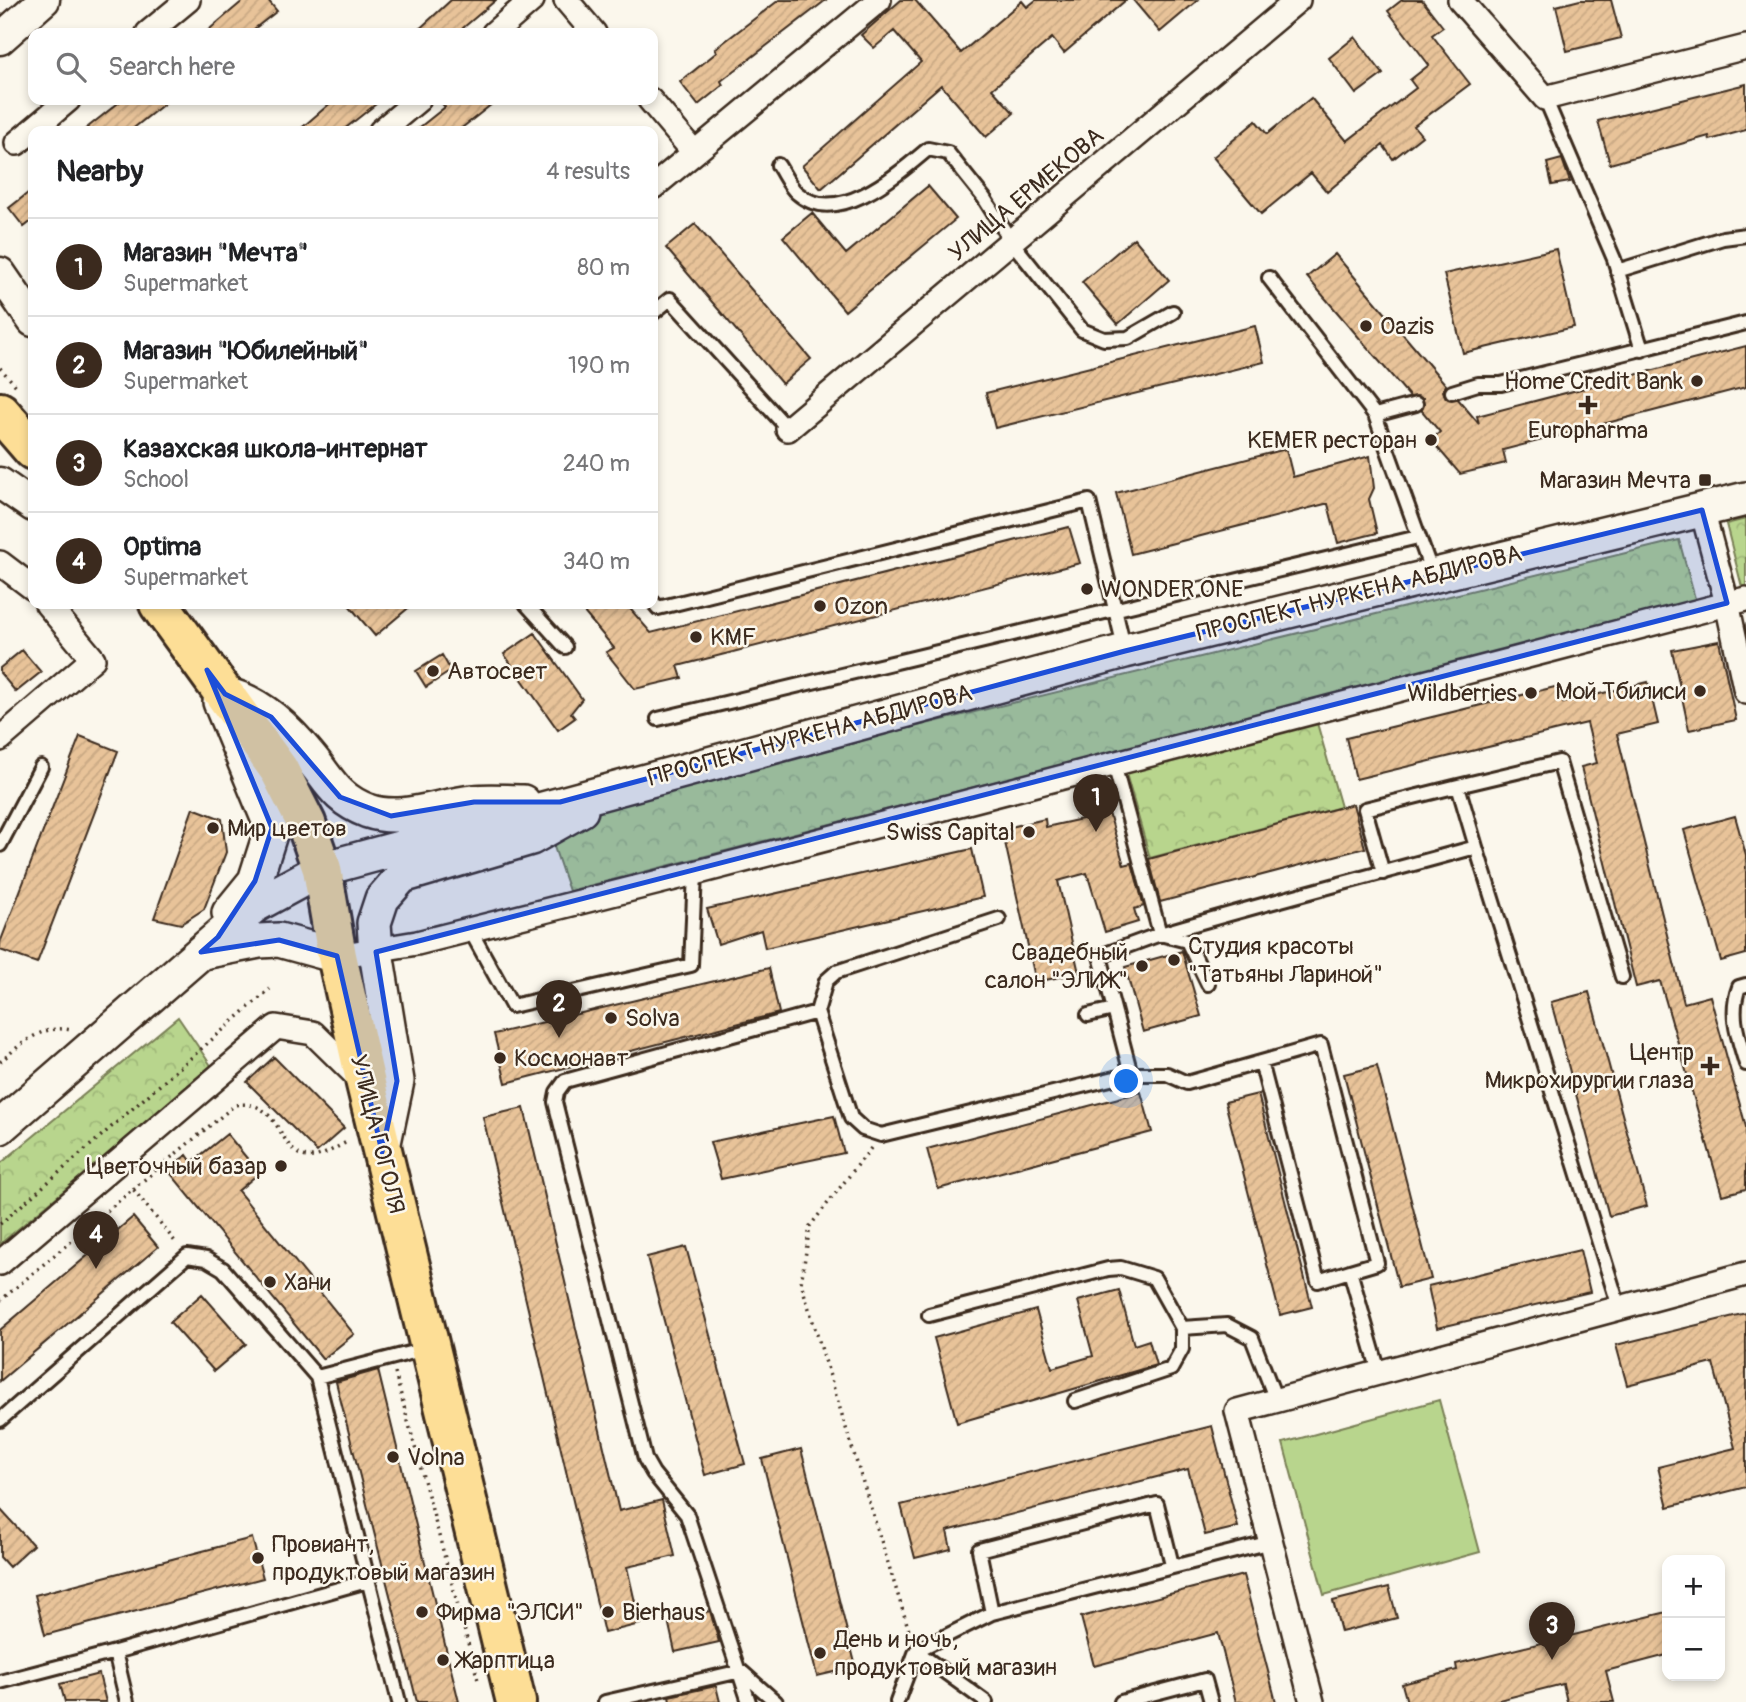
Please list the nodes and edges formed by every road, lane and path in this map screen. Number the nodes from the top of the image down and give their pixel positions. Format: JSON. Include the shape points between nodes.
{"nodes":[{"id":1,"x":44,"y":0,"type":"edge"},
{"id":2,"x":188,"y":0,"type":"edge"},
{"id":3,"x":532,"y":0,"type":"edge"},
{"id":4,"x":566,"y":0,"type":"edge"},
{"id":5,"x":879,"y":0,"type":"edge"},
{"id":6,"x":1298,"y":0,"type":"edge"},
{"id":7,"x":1460,"y":0,"type":"edge"},
{"id":8,"x":154,"y":28,"type":"edge"},
{"id":9,"x":500,"y":28,"type":"edge"},
{"id":10,"x":590,"y":28,"type":"edge"},
{"id":11,"x":0,"y":39,"type":"edge"},
{"id":12,"x":1746,"y":47,"type":"edge"},
{"id":13,"x":1545,"y":98,"type":"junction"},
{"id":14,"x":62,"y":105,"type":"edge"},
{"id":15,"x":412,"y":105,"type":"edge"},
{"id":16,"x":654,"y":105,"type":"edge"},
{"id":17,"x":36,"y":126,"type":"edge"},
{"id":18,"x":388,"y":126,"type":"edge"},
{"id":19,"x":28,"y":133,"type":"edge"},
{"id":20,"x":17,"y":142,"type":"dead end"},
{"id":21,"x":693,"y":151,"type":"junction"},
{"id":22,"x":778,"y":165,"type":"dead end"},
{"id":23,"x":658,"y":182,"type":"edge"},
{"id":24,"x":1746,"y":235,"type":"edge"},
{"id":25,"x":1011,"y":241,"type":"junction"},
{"id":26,"x":1617,"y":271,"type":"junction"},
{"id":27,"x":0,"y":273,"type":"edge"},
{"id":28,"x":1269,"y":278,"type":"dead end"},
{"id":29,"x":658,"y":309,"type":"edge"},
{"id":30,"x":1173,"y":312,"type":"dead end"},
{"id":31,"x":28,"y":314,"type":"edge"},
{"id":32,"x":1746,"y":323,"type":"edge"},
{"id":33,"x":1642,"y":350,"type":"junction"},
{"id":34,"x":1452,"y":392,"type":"dead end"},
{"id":35,"x":1416,"y":404,"type":"dead end"},
{"id":36,"x":0,"y":412,"type":"edge"},
{"id":37,"x":1375,"y":415,"type":"junction"},
{"id":38,"x":788,"y":429,"type":"joint"},
{"id":39,"x":28,"y":444,"type":"edge"},
{"id":40,"x":0,"y":483,"type":"edge"},
{"id":41,"x":1746,"y":499,"type":"edge"},
{"id":42,"x":28,"y":503,"type":"edge"},
{"id":43,"x":1702,"y":510,"type":"junction"},
{"id":44,"x":1418,"y":537,"type":"junction"},
{"id":45,"x":0,"y":563,"type":"edge"},
{"id":46,"x":1432,"y":573,"type":"junction"},
{"id":47,"x":28,"y":584,"type":"edge"},
{"id":48,"x":1737,"y":601,"type":"edge"},
{"id":49,"x":658,"y":608,"type":"edge"},
{"id":50,"x":51,"y":609,"type":"edge"},
{"id":51,"x":163,"y":609,"type":"edge"},
{"id":52,"x":531,"y":609,"type":"edge"},
{"id":53,"x":1115,"y":610,"type":"junction"},
{"id":54,"x":565,"y":647,"type":"dead end"},
{"id":55,"x":1125,"y":651,"type":"junction"},
{"id":56,"x":216,"y":682,"type":"junction"},
{"id":57,"x":1746,"y":692,"type":"edge"},
{"id":58,"x":658,"y":719,"type":"dead end"},
{"id":59,"x":0,"y":738,"type":"edge"},
{"id":60,"x":1114,"y":764,"type":"junction"},
{"id":61,"x":41,"y":767,"type":"dead end"},
{"id":62,"x":1458,"y":786,"type":"junction"},
{"id":63,"x":616,"y":788,"type":"junction"},
{"id":64,"x":560,"y":802,"type":"junction"},
{"id":65,"x":0,"y":845,"type":"edge"},
{"id":66,"x":1476,"y":847,"type":"junction"},
{"id":67,"x":322,"y":869,"type":"junction"},
{"id":68,"x":695,"y":873,"type":"junction"},
{"id":69,"x":1383,"y":873,"type":"junction"},
{"id":70,"x":999,"y":919,"type":"dead end"},
{"id":71,"x":469,"y":928,"type":"junction"},
{"id":72,"x":1160,"y":934,"type":"junction"},
{"id":73,"x":209,"y":945,"type":"junction"},
{"id":74,"x":376,"y":951,"type":"junction"},
{"id":75,"x":337,"y":956,"type":"junction"},
{"id":76,"x":1622,"y":977,"type":"dead end"},
{"id":77,"x":1208,"y":984,"type":"dead end"},
{"id":78,"x":1746,"y":985,"type":"edge"},
{"id":79,"x":270,"y":989,"type":"dead end"},
{"id":80,"x":1114,"y":1009,"type":"junction"},
{"id":81,"x":817,"y":1012,"type":"junction"},
{"id":82,"x":1088,"y":1016,"type":"dead end"},
{"id":83,"x":100,"y":1040,"type":"junction"},
{"id":84,"x":0,"y":1062,"type":"edge"},
{"id":85,"x":1261,"y":1062,"type":"junction"},
{"id":86,"x":1746,"y":1064,"type":"edge"},
{"id":87,"x":1131,"y":1074,"type":"junction"},
{"id":88,"x":366,"y":1084,"type":"junction"},
{"id":89,"x":0,"y":1127,"type":"edge"},
{"id":90,"x":881,"y":1135,"type":"junction"},
{"id":91,"x":380,"y":1140,"type":"junction"},
{"id":92,"x":132,"y":1189,"type":"junction"},
{"id":93,"x":0,"y":1224,"type":"edge"},
{"id":94,"x":187,"y":1256,"type":"junction"},
{"id":95,"x":0,"y":1263,"type":"edge"},
{"id":96,"x":1350,"y":1271,"type":"junction"},
{"id":97,"x":1746,"y":1274,"type":"edge"},
{"id":98,"x":0,"y":1301,"type":"edge"},
{"id":99,"x":1619,"y":1307,"type":"junction"},
{"id":100,"x":929,"y":1315,"type":"dead end"},
{"id":101,"x":1182,"y":1328,"type":"junction"},
{"id":102,"x":431,"y":1348,"type":"junction"},
{"id":103,"x":390,"y":1357,"type":"junction"},
{"id":104,"x":1379,"y":1372,"type":"junction"},
{"id":105,"x":317,"y":1377,"type":"junction"},
{"id":106,"x":1276,"y":1400,"type":"junction"},
{"id":107,"x":1075,"y":1401,"type":"dead end"},
{"id":108,"x":0,"y":1420,"type":"edge"},
{"id":109,"x":1271,"y":1542,"type":"junction"},
{"id":110,"x":1172,"y":1566,"type":"junction"},
{"id":111,"x":367,"y":1581,"type":"junction"},
{"id":112,"x":992,"y":1614,"type":"junction"},
{"id":113,"x":916,"y":1651,"type":"junction"},
{"id":114,"x":115,"y":1652,"type":"junction"},
{"id":115,"x":741,"y":1671,"type":"junction"},
{"id":116,"x":0,"y":1682,"type":"edge"},
{"id":117,"x":481,"y":1689,"type":"dead end"},
{"id":118,"x":127,"y":1702,"type":"edge"},
{"id":119,"x":399,"y":1702,"type":"edge"},
{"id":120,"x":516,"y":1702,"type":"edge"},
{"id":121,"x":606,"y":1702,"type":"edge"},
{"id":122,"x":749,"y":1702,"type":"edge"},
{"id":123,"x":776,"y":1702,"type":"edge"},
{"id":124,"x":897,"y":1702,"type":"edge"},
{"id":125,"x":986,"y":1702,"type":"edge"},
{"id":126,"x":1121,"y":1702,"type":"edge"},
{"id":127,"x":1211,"y":1702,"type":"edge"},
{"id":128,"x":1312,"y":1702,"type":"edge"}],
"edges":[{"from":1,"to":11,"type":"street"},
{"from":2,"to":8,"type":"street"},
{"from":3,"to":9,"type":"street"},
{"from":4,"to":10,"type":"street"},
{"from":5,"to":21,"type":"street"},
{"from":6,"to":25,"type":"street","name":"УЛИЦА ЕРМЕКОВА"},
{"from":7,"to":13,"type":"street"},
{"from":12,"to":13,"type":"street"},
{"from":13,"to":26,"type":"lane"},
{"from":14,"to":17,"type":"street"},
{"from":15,"to":18,"type":"street"},
{"from":16,"to":21,"type":"street"},
{"from":19,"to":20,"type":"street"},
{"from":21,"to":23,"type":"street"},
{"from":22,"to":25,"type":"lane","via":[[797,192],[819,205],[847,202],[897,175],[928,149],[948,153]]},
{"from":24,"to":26,"type":"lane"},
{"from":25,"to":30,"type":"lane","via":[[1082,330],[1104,339],[1128,338]]},
{"from":25,"to":38,"type":"street","name":"УЛИЦА ЕРМЕКОВА"},
{"from":26,"to":33,"type":"lane"},
{"from":27,"to":31,"type":"street"},
{"from":28,"to":37,"type":"lane"},
{"from":29,"to":38,"type":"lane","via":[[670,299]]},
{"from":32,"to":33,"type":"lane"},
{"from":33,"to":34,"type":"lane"},
{"from":35,"to":37,"type":"lane"},
{"from":36,"to":39,"type":"highway"},
{"from":37,"to":44,"type":"lane"},
{"from":40,"to":42,"type":"street"},
{"from":41,"to":43,"type":"main road","name":"ПРОСПЕКТ НУРКЕНА АБДИРОВА"},
{"from":43,"to":46,"type":"main road","name":"ПРОСПЕКТ НУРКЕНА АБДИРОВА"},
{"from":43,"to":48,"type":"street"},
{"from":44,"to":46,"type":"lane"},
{"from":44,"to":53,"type":"lane"},
{"from":45,"to":47,"type":"street"},
{"from":46,"to":55,"type":"main road","name":"ПРОСПЕКТ НУРКЕНА АБДИРОВА"},
{"from":48,"to":57,"type":"street"},
{"from":48,"to":60,"type":"street"},
{"from":49,"to":53,"type":"lane","via":[[1089,501]]},
{"from":50,"to":59,"type":"street","via":[[93,659]]},
{"from":51,"to":56,"type":"highway","name":"УЛИЦА ГОГОЛЯ"},
{"from":52,"to":54,"type":"lane"},
{"from":53,"to":55,"type":"lane"},
{"from":53,"to":58,"type":"lane"},
{"from":55,"to":63,"type":"main road","name":"ПРОСПЕКТ НУРКЕНА АБДИРОВА"},
{"from":56,"to":64,"type":"main road","via":[[271,717],[310,756],[340,797],[368,811],[391,816],[474,802]]},
{"from":56,"to":67,"type":"highway","name":"УЛИЦА ГОГОЛЯ","via":[[279,770],[306,823]]},
{"from":56,"to":73,"type":"main road","via":[[272,828],[255,881]]},
{"from":60,"to":68,"type":"street"},
{"from":60,"to":72,"type":"lane"},
{"from":61,"to":65,"type":"lane"},
{"from":62,"to":66,"type":"lane"},
{"from":62,"to":69,"type":"lane","via":[[1365,809]]},
{"from":62,"to":76,"type":"lane","via":[[1559,762]]},
{"from":63,"to":64,"type":"main road","name":"ПРОСПЕКТ НУРКЕНА АБДИРОВА"},
{"from":63,"to":74,"type":"main road","via":[[531,838],[401,876],[382,899],[374,923]]},
{"from":64,"to":67,"type":"main road","name":"ПРОСПЕКТ НУРКЕНА АБДИРОВА"},
{"from":66,"to":69,"type":"lane"},
{"from":66,"to":99,"type":"lane"},
{"from":67,"to":73,"type":"main road","name":"ПРОСПЕКТ НУРКЕНА АБДИРОВА","via":[[254,906]]},
{"from":67,"to":75,"type":"highway","name":"УЛИЦА ГОГОЛЯ"},
{"from":68,"to":71,"type":"street"},
{"from":68,"to":71,"type":"lane","via":[[691,965],[512,1006]]},
{"from":69,"to":72,"type":"lane"},
{"from":70,"to":81,"type":"lane","via":[[836,972],[826,981]]},
{"from":71,"to":74,"type":"street"},
{"from":72,"to":77,"type":"lane","via":[[1187,941]]},
{"from":72,"to":80,"type":"lane","via":[[1100,956]]},
{"from":73,"to":75,"type":"main road","via":[[279,940]]},
{"from":73,"to":83,"type":"main road","name":"ПРОСПЕКТ НУРКЕНА АБДИРОВА"},
{"from":74,"to":75,"type":"street"},
{"from":74,"to":91,"type":"main road","via":[[397,1082]]},
{"from":75,"to":88,"type":"highway","name":"УЛИЦА ГОГОЛЯ"},
{"from":78,"to":86,"type":"lane","via":[[1739,987],[1733,1002]]},
{"from":79,"to":93,"type":"path"},
{"from":80,"to":82,"type":"lane"},
{"from":80,"to":87,"type":"lane"},
{"from":81,"to":90,"type":"lane","via":[[851,1118],[863,1129]]},
{"from":81,"to":115,"type":"lane","via":[[565,1081],[555,1102],[646,1459],[687,1515]]},
{"from":83,"to":84,"type":"path","via":[[52,1028],[26,1040]]},
{"from":83,"to":89,"type":"main road","name":"ПРОСПЕКТ НУРКЕНА АБДИРОВА"},
{"from":85,"to":87,"type":"lane","via":[[1186,1083],[1167,1074]]},
{"from":85,"to":96,"type":"lane","via":[[1318,1281]]},
{"from":85,"to":96,"type":"lane","via":[[1321,1045],[1377,1263]]},
{"from":87,"to":90,"type":"lane"},
{"from":88,"to":91,"type":"highway","name":"УЛИЦА ГОГОЛЯ"},
{"from":88,"to":95,"type":"street","via":[[313,1033],[276,1027]]},
{"from":90,"to":113,"type":"path","via":[[810,1226],[801,1283]]},
{"from":91,"to":92,"type":"path","via":[[311,1158],[299,1155],[261,1107],[235,1105]]},
{"from":91,"to":102,"type":"highway","name":"УЛИЦА ГОГОЛЯ"},
{"from":92,"to":94,"type":"path"},
{"from":92,"to":98,"type":"path"},
{"from":94,"to":105,"type":"lane","via":[[206,1259],[223,1269]]},
{"from":94,"to":108,"type":"lane"},
{"from":96,"to":104,"type":"lane"},
{"from":97,"to":99,"type":"street"},
{"from":99,"to":104,"type":"street"},
{"from":100,"to":101,"type":"lane","via":[[1121,1268],[1154,1278]]},
{"from":101,"to":106,"type":"lane","via":[[1227,1325],[1252,1338]]},
{"from":101,"to":107,"type":"lane","via":[[1182,1349],[1171,1369]]},
{"from":102,"to":103,"type":"lane"},
{"from":102,"to":120,"type":"highway","name":"УЛИЦА ГОГОЛЯ"},
{"from":103,"to":105,"type":"lane"},
{"from":103,"to":117,"type":"path"},
{"from":104,"to":106,"type":"street"},
{"from":105,"to":111,"type":"lane"},
{"from":106,"to":109,"type":"street","via":[[1237,1411]]},
{"from":109,"to":110,"type":"lane"},
{"from":109,"to":128,"type":"street"},
{"from":110,"to":112,"type":"lane"},
{"from":110,"to":112,"type":"lane","via":[[1157,1504],[978,1550]]},
{"from":111,"to":114,"type":"lane"},
{"from":111,"to":119,"type":"lane"},
{"from":112,"to":113,"type":"lane"},
{"from":113,"to":124,"type":"lane"},
{"from":113,"to":125,"type":"lane"},
{"from":114,"to":116,"type":"lane"},
{"from":114,"to":118,"type":"lane"},
{"from":115,"to":121,"type":"lane"},
{"from":115,"to":122,"type":"lane"},
{"from":115,"to":123,"type":"lane"},
{"from":126,"to":127,"type":"lane","via":[[1205,1680]]}]}
